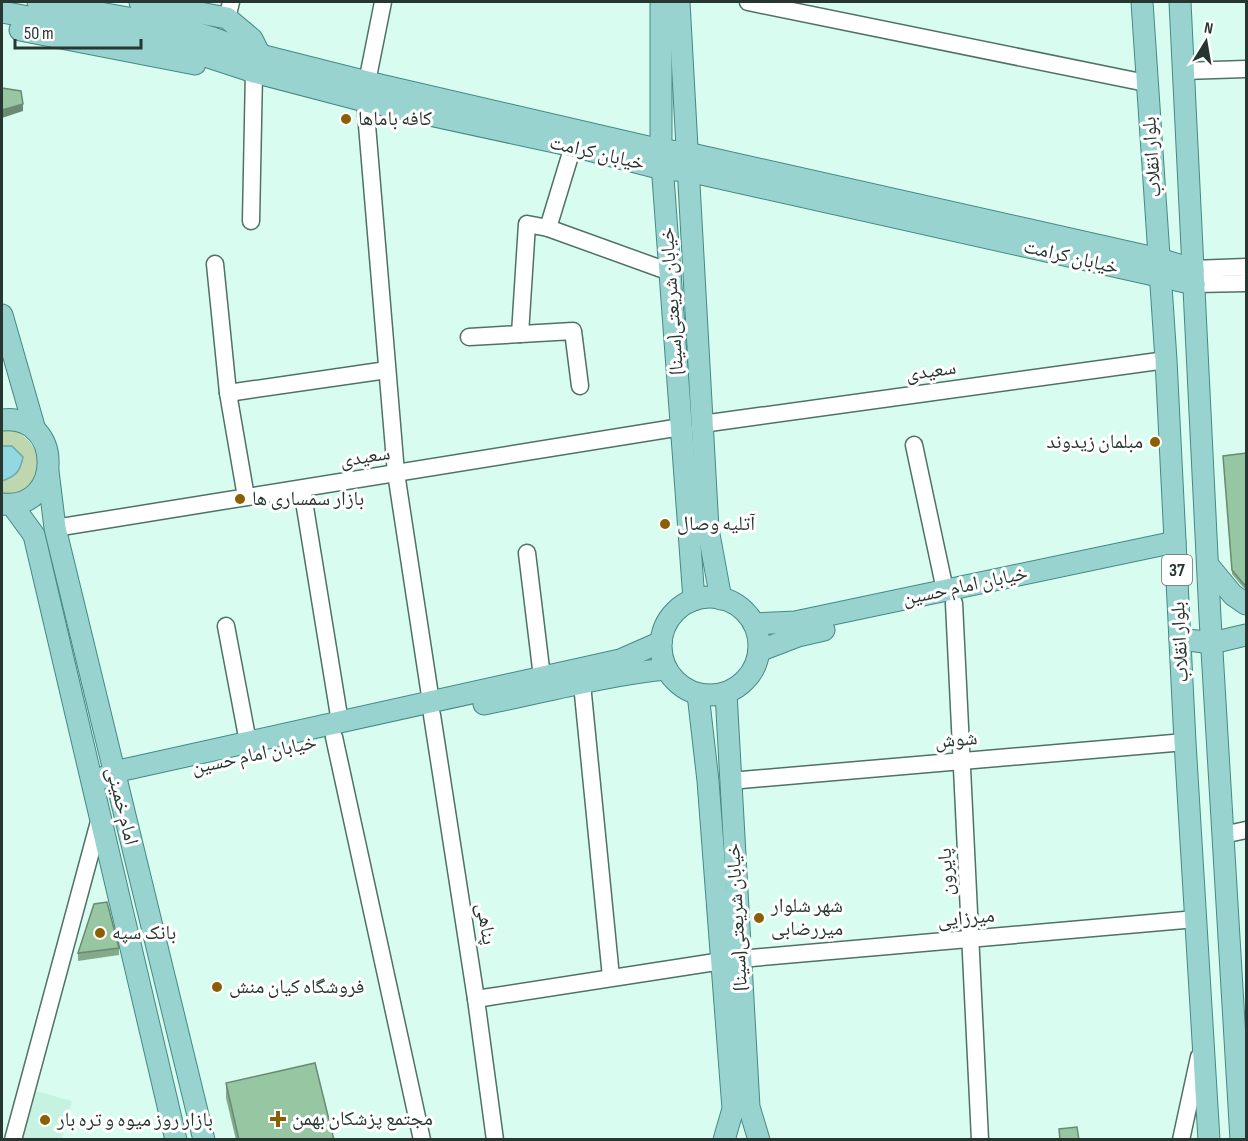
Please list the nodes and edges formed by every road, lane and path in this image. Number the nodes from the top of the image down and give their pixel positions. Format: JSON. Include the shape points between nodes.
{"nodes":[{"id":1,"x":38,"y":2,"type":"edge"},
{"id":2,"x":140,"y":2,"type":"edge"},
{"id":3,"x":383,"y":2,"type":"edge"},
{"id":4,"x":661,"y":2,"type":"edge"},
{"id":5,"x":679,"y":2,"type":"edge"},
{"id":6,"x":748,"y":2,"type":"edge"},
{"id":7,"x":1142,"y":2,"type":"edge"},
{"id":8,"x":1180,"y":2,"type":"edge"},
{"id":9,"x":229,"y":10,"type":"edge"},
{"id":10,"x":2,"y":12,"type":"edge"},
{"id":11,"x":2,"y":27,"type":"edge"},
{"id":12,"x":257,"y":63,"type":"junction"},
{"id":13,"x":1246,"y":69,"type":"edge"},
{"id":14,"x":1183,"y":71,"type":"junction"},
{"id":15,"x":1146,"y":83,"type":"junction"},
{"id":16,"x":366,"y":91,"type":"junction"},
{"id":17,"x":573,"y":146,"type":"junction"},
{"id":18,"x":662,"y":159,"type":"junction"},
{"id":19,"x":688,"y":162,"type":"junction"},
{"id":20,"x":251,"y":221,"type":"dead end"},
{"id":21,"x":548,"y":228,"type":"junction"},
{"id":22,"x":215,"y":264,"type":"dead end"},
{"id":23,"x":1246,"y":267,"type":"edge"},
{"id":24,"x":1160,"y":268,"type":"junction"},
{"id":25,"x":670,"y":272,"type":"junction"},
{"id":26,"x":1194,"y":277,"type":"junction"},
{"id":27,"x":1246,"y":282,"type":"edge"},
{"id":28,"x":2,"y":315,"type":"edge"},
{"id":29,"x":520,"y":334,"type":"junction"},
{"id":30,"x":469,"y":337,"type":"dead end"},
{"id":31,"x":1166,"y":360,"type":"junction"},
{"id":32,"x":387,"y":370,"type":"junction"},
{"id":33,"x":580,"y":386,"type":"dead end"},
{"id":34,"x":228,"y":393,"type":"junction"},
{"id":35,"x":2,"y":420,"type":"edge"},
{"id":36,"x":702,"y":424,"type":"junction"},
{"id":37,"x":681,"y":427,"type":"junction"},
{"id":38,"x":35,"y":430,"type":"junction"},
{"id":39,"x":914,"y":446,"type":"dead end"},
{"id":40,"x":48,"y":471,"type":"junction"},
{"id":41,"x":396,"y":473,"type":"junction"},
{"id":42,"x":302,"y":489,"type":"junction"},
{"id":43,"x":246,"y":497,"type":"junction"},
{"id":44,"x":7,"y":505,"type":"edge"},
{"id":45,"x":56,"y":528,"type":"junction"},
{"id":46,"x":1175,"y":548,"type":"junction"},
{"id":47,"x":527,"y":553,"type":"dead end"},
{"id":48,"x":1208,"y":565,"type":"junction"},
{"id":49,"x":949,"y":597,"type":"junction"},
{"id":50,"x":721,"y":599,"type":"junction"},
{"id":51,"x":694,"y":600,"type":"junction"},
{"id":52,"x":1246,"y":604,"type":"edge"},
{"id":53,"x":754,"y":624,"type":"junction"},
{"id":54,"x":226,"y":626,"type":"dead end"},
{"id":55,"x":1246,"y":635,"type":"edge"},
{"id":56,"x":1180,"y":639,"type":"junction"},
{"id":57,"x":661,"y":642,"type":"junction"},
{"id":58,"x":1212,"y":643,"type":"junction"},
{"id":59,"x":759,"y":651,"type":"junction"},
{"id":60,"x":666,"y":669,"type":"junction"},
{"id":61,"x":542,"y":677,"type":"junction"},
{"id":62,"x":582,"y":684,"type":"junction"},
{"id":63,"x":726,"y":693,"type":"junction"},
{"id":64,"x":698,"y":694,"type":"junction"},
{"id":65,"x":432,"y":709,"type":"junction"},
{"id":66,"x":337,"y":729,"type":"junction"},
{"id":67,"x":248,"y":742,"type":"junction"},
{"id":68,"x":1185,"y":742,"type":"junction"},
{"id":69,"x":961,"y":760,"type":"junction"},
{"id":70,"x":116,"y":778,"type":"junction"},
{"id":71,"x":730,"y":781,"type":"junction"},
{"id":72,"x":93,"y":783,"type":"junction"},
{"id":73,"x":100,"y":817,"type":"junction"},
{"id":74,"x":1246,"y":830,"type":"edge"},
{"id":75,"x":1223,"y":835,"type":"junction"},
{"id":76,"x":1196,"y":919,"type":"junction"},
{"id":77,"x":970,"y":939,"type":"junction"},
{"id":78,"x":731,"y":960,"type":"junction"},
{"id":79,"x":611,"y":977,"type":"junction"},
{"id":80,"x":476,"y":999,"type":"junction"},
{"id":81,"x":1240,"y":1009,"type":"edge"},
{"id":82,"x":1203,"y":1039,"type":"junction"},
{"id":83,"x":13,"y":1140,"type":"edge"},
{"id":84,"x":176,"y":1140,"type":"edge"},
{"id":85,"x":204,"y":1140,"type":"edge"},
{"id":86,"x":422,"y":1140,"type":"edge"},
{"id":87,"x":495,"y":1140,"type":"edge"},
{"id":88,"x":724,"y":1140,"type":"edge"},
{"id":89,"x":759,"y":1140,"type":"edge"},
{"id":90,"x":980,"y":1140,"type":"edge"},
{"id":91,"x":1181,"y":1140,"type":"edge"},
{"id":92,"x":1209,"y":1140,"type":"edge"},
{"id":93,"x":1241,"y":1140,"type":"edge"}],
"edges":[{"from":1,"to":12,"type":"main road","name":"خیابان کرامت","via":[[173,26],[213,38]]},
{"from":2,"to":9,"type":"main road"},
{"from":3,"to":16,"type":"street"},
{"from":4,"to":18,"type":"main road","name":"خیابان شریعتی(سینا)"},
{"from":5,"to":19,"type":"main road","name":"خیابان شریعتی(سینا)"},
{"from":6,"to":15,"type":"street"},
{"from":7,"to":15,"type":"main road","name":"بلوار انقلاب","number":"37"},
{"from":8,"to":14,"type":"main road","name":"بلوار انقلاب","number":"37"},
{"from":9,"to":12,"type":"main road","via":[[252,39]]},
{"from":10,"to":12,"type":"main road","name":"خیابان کرامت"},
{"from":11,"to":12,"type":"main road","via":[[210,67]]},
{"from":12,"to":16,"type":"main road","name":"خیابان کرامت"},
{"from":12,"to":20,"type":"street"},
{"from":13,"to":14,"type":"street"},
{"from":14,"to":26,"type":"main road","name":"بلوار انقلاب","number":"37"},
{"from":15,"to":24,"type":"main road","name":"بلوار انقلاب","number":"37"},
{"from":16,"to":17,"type":"main road","name":"خیابان کرامت"},
{"from":16,"to":18,"type":"main road","name":"خیابان کرامت"},
{"from":16,"to":32,"type":"street"},
{"from":17,"to":18,"type":"main road","name":"خیابان کرامت"},
{"from":17,"to":21,"type":"street"},
{"from":18,"to":19,"type":"main road","name":"خیابان کرامت"},
{"from":18,"to":25,"type":"main road","name":"خیابان شریعتی(سینا)"},
{"from":19,"to":24,"type":"main road","name":"خیابان کرامت"},
{"from":19,"to":36,"type":"main road","name":"خیابان شریعتی(سینا)"},
{"from":21,"to":25,"type":"street"},
{"from":21,"to":29,"type":"street","via":[[527,224]]},
{"from":22,"to":34,"type":"street"},
{"from":23,"to":26,"type":"street"},
{"from":24,"to":26,"type":"main road","name":"خیابان کرامت"},
{"from":24,"to":31,"type":"main road","name":"بلوار انقلاب","number":"37"},
{"from":25,"to":37,"type":"main road","name":"خیابان شریعتی(سینا)"},
{"from":26,"to":27,"type":"street"},
{"from":26,"to":48,"type":"main road","name":"بلوار انقلاب","number":"37"},
{"from":28,"to":38,"type":"main road"},
{"from":29,"to":30,"type":"street"},
{"from":29,"to":33,"type":"street","via":[[573,332]]},
{"from":31,"to":36,"type":"street","name":"سعیدی"},
{"from":31,"to":46,"type":"main road","name":"بلوار انقلاب","number":"37"},
{"from":32,"to":34,"type":"street"},
{"from":32,"to":41,"type":"street"},
{"from":34,"to":43,"type":"street"},
{"from":35,"to":38,"type":"main road","via":[[21,422]]},
{"from":36,"to":50,"type":"main road","name":"خیابان شریعتی(سینا)","via":[[708,529]]},
{"from":37,"to":41,"type":"street","name":"سعیدی"},
{"from":37,"to":51,"type":"main road","name":"خیابان شریعتی(سینا)"},
{"from":38,"to":40,"type":"main road","name":"امام خمینی","via":[[45,443]]},
{"from":39,"to":49,"type":"street","name":"پایرون"},
{"from":40,"to":44,"type":"main road","via":[[43,484],[30,498]]},
{"from":40,"to":45,"type":"main road","name":"امام خمینی"},
{"from":41,"to":42,"type":"street","name":"سعیدی"},
{"from":41,"to":65,"type":"street","name":"پناهی"},
{"from":42,"to":43,"type":"street","name":"سعیدی"},
{"from":42,"to":66,"type":"street"},
{"from":43,"to":45,"type":"street","name":"سعیدی"},
{"from":44,"to":72,"type":"main road","name":"امام خمینی","via":[[34,535]]},
{"from":45,"to":70,"type":"main road","name":"امام خمینی"},
{"from":46,"to":49,"type":"main road","name":"خیابان امام حسین"},
{"from":46,"to":56,"type":"main road","name":"بلوار انقلاب","number":"37"},
{"from":47,"to":61,"type":"street"},
{"from":48,"to":52,"type":"main road","via":[[1233,595]]},
{"from":48,"to":58,"type":"main road","name":"بلوار انقلاب","number":"37"},
{"from":49,"to":53,"type":"main road","name":"خیابان امام حسین","via":[[795,622]]},
{"from":49,"to":59,"type":"main road","name":"خیابان امام حسین","via":[[798,636]]},
{"from":49,"to":69,"type":"street","name":"پایرون"},
{"from":50,"to":51,"type":"main road"},
{"from":50,"to":53,"type":"main road","via":[[734,604]]},
{"from":51,"to":57,"type":"main road","via":[[671,616]]},
{"from":53,"to":59,"type":"main road"},
{"from":54,"to":67,"type":"street"},
{"from":55,"to":58,"type":"main road"},
{"from":56,"to":58,"type":"main road"},
{"from":56,"to":68,"type":"main road","name":"بلوار انقلاب","number":"37"},
{"from":57,"to":60,"type":"main road"},
{"from":57,"to":61,"type":"main road","via":[[620,660]]},
{"from":58,"to":75,"type":"main road","name":"بلوار انقلاب","number":"37"},
{"from":59,"to":63,"type":"main road","via":[[749,677]]},
{"from":60,"to":62,"type":"main road","name":"خیابان امام حسین","via":[[624,673]]},
{"from":60,"to":64,"type":"main road","via":[[680,685]]},
{"from":61,"to":65,"type":"main road"},
{"from":62,"to":65,"type":"main road","name":"خیابان امام حسین"},
{"from":62,"to":79,"type":"street"},
{"from":63,"to":64,"type":"main road"},
{"from":63,"to":71,"type":"main road","name":"خیابان شریعتی(سینا)"},
{"from":64,"to":78,"type":"main road","name":"خیابان شریعتی(سینا)"},
{"from":65,"to":66,"type":"main road","name":"خیابان امام حسین"},
{"from":65,"to":80,"type":"street","name":"پناهی"},
{"from":66,"to":67,"type":"main road","name":"خیابان امام حسین"},
{"from":66,"to":70,"type":"main road","name":"خیابان امام حسین"},
{"from":66,"to":86,"type":"street"},
{"from":67,"to":70,"type":"main road","name":"خیابان امام حسین"},
{"from":68,"to":69,"type":"street","name":"شوش"},
{"from":68,"to":76,"type":"main road","name":"بلوار انقلاب","number":"37"},
{"from":69,"to":71,"type":"street","name":"شوش"},
{"from":69,"to":77,"type":"street","name":"پایرون"},
{"from":70,"to":72,"type":"main road","name":"خیابان امام حسین"},
{"from":70,"to":85,"type":"main road","name":"امام خمینی"},
{"from":71,"to":78,"type":"main road","name":"خیابان شریعتی(سینا)"},
{"from":72,"to":73,"type":"main road","name":"امام خمینی"},
{"from":73,"to":83,"type":"street"},
{"from":73,"to":84,"type":"main road","name":"امام خمینی"},
{"from":74,"to":75,"type":"street"},
{"from":75,"to":81,"type":"main road","name":"بلوار انقلاب","number":"37"},
{"from":76,"to":77,"type":"street","name":"میرزایی"},
{"from":76,"to":82,"type":"main road","name":"بلوار انقلاب","number":"37"},
{"from":77,"to":78,"type":"street","name":"میرزایی"},
{"from":77,"to":90,"type":"street","name":"پایرون"},
{"from":78,"to":79,"type":"street","name":"میرزایی"},
{"from":78,"to":88,"type":"main road","name":"خیابان شریعتی(سینا)","via":[[733,1109]]},
{"from":78,"to":89,"type":"main road","name":"خیابان شریعتی(سینا)","via":[[749,1107]]},
{"from":79,"to":80,"type":"street","name":"میرزایی"},
{"from":80,"to":87,"type":"street","name":"پناهی"},
{"from":81,"to":93,"type":"main road","name":"بلوار انقلاب","number":"37"},
{"from":82,"to":91,"type":"street"},
{"from":82,"to":92,"type":"main road","name":"بلوار انقلاب","number":"37"}]}
